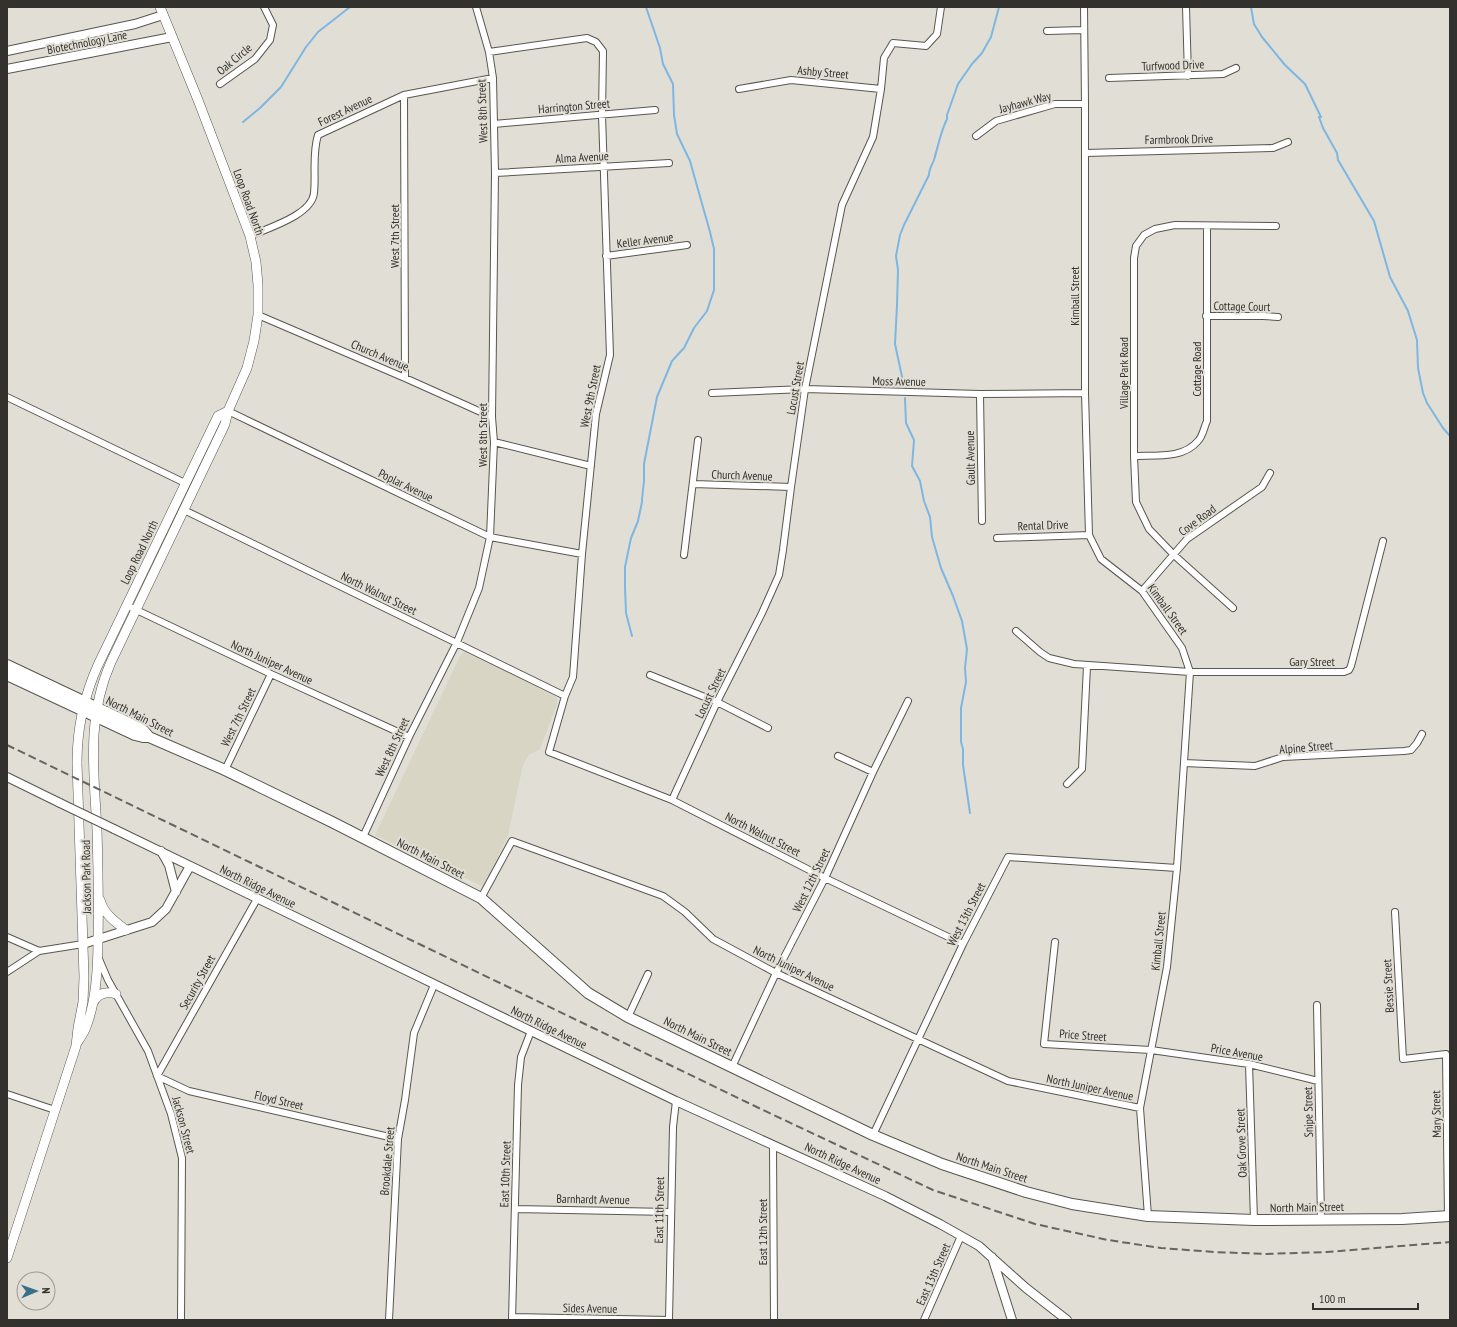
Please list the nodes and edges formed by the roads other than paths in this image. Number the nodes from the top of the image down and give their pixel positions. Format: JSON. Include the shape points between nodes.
{"nodes":[{"id":1,"x":264,"y":7,"type":"edge"},
{"id":2,"x":476,"y":7,"type":"edge"},
{"id":3,"x":941,"y":7,"type":"edge"},
{"id":4,"x":1084,"y":7,"type":"edge"},
{"id":5,"x":1186,"y":7,"type":"edge"},
{"id":6,"x":162,"y":11,"type":"edge"},
{"id":7,"x":1084,"y":30,"type":"junction"},
{"id":8,"x":1047,"y":31,"type":"dead end"},
{"id":9,"x":172,"y":37,"type":"junction"},
{"id":10,"x":7,"y":51,"type":"edge"},
{"id":11,"x":488,"y":52,"type":"junction"},
{"id":12,"x":1236,"y":68,"type":"dead end"},
{"id":13,"x":7,"y":70,"type":"edge"},
{"id":14,"x":1188,"y":76,"type":"junction"},
{"id":15,"x":492,"y":78,"type":"junction"},
{"id":16,"x":1109,"y":78,"type":"dead end"},
{"id":17,"x":220,"y":84,"type":"dead end"},
{"id":18,"x":740,"y":89,"type":"dead end"},
{"id":19,"x":881,"y":89,"type":"junction"},
{"id":20,"x":404,"y":95,"type":"junction"},
{"id":21,"x":1086,"y":104,"type":"junction"},
{"id":22,"x":655,"y":110,"type":"dead end"},
{"id":23,"x":602,"y":115,"type":"junction"},
{"id":24,"x":494,"y":124,"type":"junction"},
{"id":25,"x":976,"y":136,"type":"dead end"},
{"id":26,"x":1288,"y":142,"type":"dead end"},
{"id":27,"x":1085,"y":152,"type":"junction"},
{"id":28,"x":669,"y":164,"type":"dead end"},
{"id":29,"x":604,"y":166,"type":"junction"},
{"id":30,"x":495,"y":173,"type":"junction"},
{"id":31,"x":1207,"y":226,"type":"junction"},
{"id":32,"x":1276,"y":226,"type":"dead end"},
{"id":33,"x":250,"y":236,"type":"junction"},
{"id":34,"x":687,"y":245,"type":"dead end"},
{"id":35,"x":606,"y":256,"type":"junction"},
{"id":36,"x":258,"y":316,"type":"junction"},
{"id":37,"x":1206,"y":316,"type":"junction"},
{"id":38,"x":1278,"y":318,"type":"dead end"},
{"id":39,"x":405,"y":378,"type":"junction"},
{"id":40,"x":805,"y":389,"type":"junction"},
{"id":41,"x":712,"y":393,"type":"dead end"},
{"id":42,"x":1085,"y":393,"type":"junction"},
{"id":43,"x":980,"y":394,"type":"junction"},
{"id":44,"x":7,"y":398,"type":"edge"},
{"id":45,"x":228,"y":411,"type":"junction"},
{"id":46,"x":492,"y":417,"type":"junction"},
{"id":47,"x":698,"y":440,"type":"dead end"},
{"id":48,"x":494,"y":442,"type":"junction"},
{"id":49,"x":1134,"y":456,"type":"junction"},
{"id":50,"x":591,"y":466,"type":"junction"},
{"id":51,"x":1270,"y":474,"type":"dead end"},
{"id":52,"x":185,"y":483,"type":"junction"},
{"id":53,"x":693,"y":484,"type":"junction"},
{"id":54,"x":791,"y":487,"type":"junction"},
{"id":55,"x":184,"y":510,"type":"junction"},
{"id":56,"x":982,"y":521,"type":"dead end"},
{"id":57,"x":1089,"y":535,"type":"junction"},
{"id":58,"x":490,"y":538,"type":"junction"},
{"id":59,"x":997,"y":538,"type":"dead end"},
{"id":60,"x":1383,"y":541,"type":"dead end"},
{"id":61,"x":582,"y":554,"type":"junction"},
{"id":62,"x":684,"y":555,"type":"dead end"},
{"id":63,"x":1174,"y":555,"type":"junction"},
{"id":64,"x":1142,"y":591,"type":"junction"},
{"id":65,"x":126,"y":605,"type":"junction"},
{"id":66,"x":1233,"y":608,"type":"dead end"},
{"id":67,"x":136,"y":610,"type":"junction"},
{"id":68,"x":1016,"y":631,"type":"dead end"},
{"id":69,"x":457,"y":642,"type":"junction"},
{"id":70,"x":7,"y":665,"type":"edge"},
{"id":71,"x":1087,"y":666,"type":"junction"},
{"id":72,"x":1190,"y":672,"type":"junction"},
{"id":73,"x":271,"y":674,"type":"junction"},
{"id":74,"x":7,"y":675,"type":"edge"},
{"id":75,"x":650,"y":675,"type":"dead end"},
{"id":76,"x":565,"y":696,"type":"junction"},
{"id":77,"x":908,"y":701,"type":"dead end"},
{"id":78,"x":717,"y":702,"type":"junction"},
{"id":79,"x":83,"y":706,"type":"junction"},
{"id":80,"x":96,"y":712,"type":"junction"},
{"id":81,"x":768,"y":728,"type":"dead end"},
{"id":82,"x":1422,"y":734,"type":"dead end"},
{"id":83,"x":409,"y":737,"type":"junction"},
{"id":84,"x":549,"y":752,"type":"joint"},
{"id":85,"x":838,"y":756,"type":"dead end"},
{"id":86,"x":1184,"y":763,"type":"junction"},
{"id":87,"x":225,"y":770,"type":"junction"},
{"id":88,"x":873,"y":772,"type":"junction"},
{"id":89,"x":8,"y":780,"type":"edge"},
{"id":90,"x":1067,"y":784,"type":"dead end"},
{"id":91,"x":672,"y":800,"type":"junction"},
{"id":92,"x":363,"y":837,"type":"junction"},
{"id":93,"x":161,"y":851,"type":"junction"},
{"id":94,"x":190,"y":866,"type":"junction"},
{"id":95,"x":1177,"y":868,"type":"junction"},
{"id":96,"x":825,"y":878,"type":"junction"},
{"id":97,"x":176,"y":892,"type":"junction"},
{"id":98,"x":99,"y":893,"type":"junction"},
{"id":99,"x":481,"y":898,"type":"junction"},
{"id":100,"x":257,"y":899,"type":"junction"},
{"id":101,"x":1395,"y":912,"type":"dead end"},
{"id":102,"x":126,"y":930,"type":"junction"},
{"id":103,"x":7,"y":938,"type":"edge"},
{"id":104,"x":98,"y":939,"type":"junction"},
{"id":105,"x":1055,"y":942,"type":"dead end"},
{"id":106,"x":83,"y":944,"type":"junction"},
{"id":107,"x":963,"y":944,"type":"junction"},
{"id":108,"x":39,"y":951,"type":"junction"},
{"id":109,"x":98,"y":952,"type":"junction"},
{"id":110,"x":7,"y":972,"type":"edge"},
{"id":111,"x":776,"y":973,"type":"junction"},
{"id":112,"x":648,"y":974,"type":"dead end"},
{"id":113,"x":434,"y":985,"type":"junction"},
{"id":114,"x":116,"y":994,"type":"junction"},
{"id":115,"x":1317,"y":1005,"type":"dead end"},
{"id":116,"x":92,"y":1006,"type":"junction"},
{"id":117,"x":628,"y":1017,"type":"junction"},
{"id":118,"x":531,"y":1031,"type":"junction"},
{"id":119,"x":918,"y":1039,"type":"junction"},
{"id":120,"x":77,"y":1043,"type":"junction"},
{"id":121,"x":1151,"y":1050,"type":"junction"},
{"id":122,"x":1403,"y":1059,"type":"joint"},
{"id":123,"x":1249,"y":1064,"type":"junction"},
{"id":124,"x":732,"y":1067,"type":"junction"},
{"id":125,"x":157,"y":1076,"type":"junction"},
{"id":126,"x":1318,"y":1081,"type":"junction"},
{"id":127,"x":7,"y":1094,"type":"edge"},
{"id":128,"x":676,"y":1101,"type":"junction"},
{"id":129,"x":1140,"y":1108,"type":"junction"},
{"id":130,"x":55,"y":1110,"type":"junction"},
{"id":131,"x":872,"y":1135,"type":"junction"},
{"id":132,"x":398,"y":1139,"type":"junction"},
{"id":133,"x":773,"y":1145,"type":"junction"},
{"id":134,"x":515,"y":1208,"type":"junction"},
{"id":135,"x":670,"y":1212,"type":"junction"},
{"id":136,"x":1148,"y":1216,"type":"junction"},
{"id":137,"x":1449,"y":1217,"type":"edge"},
{"id":138,"x":1321,"y":1219,"type":"junction"},
{"id":139,"x":1254,"y":1220,"type":"junction"},
{"id":140,"x":961,"y":1236,"type":"junction"},
{"id":141,"x":991,"y":1257,"type":"junction"},
{"id":142,"x":7,"y":1258,"type":"edge"},
{"id":143,"x":512,"y":1319,"type":"edge"},
{"id":144,"x":181,"y":1320,"type":"edge"},
{"id":145,"x":389,"y":1320,"type":"edge"},
{"id":146,"x":668,"y":1320,"type":"edge"},
{"id":147,"x":774,"y":1320,"type":"edge"},
{"id":148,"x":924,"y":1320,"type":"edge"},
{"id":149,"x":1012,"y":1320,"type":"edge"},
{"id":150,"x":1067,"y":1320,"type":"edge"}],
"edges":[{"from":1,"to":17,"type":"street","name":"Oak Circle","via":[[273,25],[270,40],[255,59]]},
{"from":2,"to":11,"type":"street","name":"West 8th Street"},
{"from":3,"to":19,"type":"street","name":"Locust Street","via":[[937,34],[926,46],[893,43],[884,58]]},
{"from":4,"to":7,"type":"street","name":"Kimball Street"},
{"from":5,"to":14,"type":"street"},
{"from":6,"to":9,"type":"main road","name":"Loop Road North"},
{"from":6,"to":10,"type":"street","name":"Biotechnology Lane","via":[[135,24]]},
{"from":7,"to":8,"type":"street"},
{"from":7,"to":21,"type":"street","name":"Kimball Street"},
{"from":9,"to":13,"type":"street","name":"Biotechnology Lane"},
{"from":9,"to":33,"type":"main road","name":"Loop Road North"},
{"from":11,"to":15,"type":"street","name":"West 8th Street"},
{"from":11,"to":23,"type":"street","name":"West 9th Street","via":[[587,38],[596,42],[603,51]]},
{"from":12,"to":14,"type":"street","name":"Turfwood Drive","via":[[1223,74]]},
{"from":14,"to":16,"type":"street","name":"Turfwood Drive"},
{"from":15,"to":20,"type":"street","name":"Forest Avenue"},
{"from":15,"to":24,"type":"street","name":"West 8th Street"},
{"from":18,"to":19,"type":"street","name":"Ashby Street","via":[[791,80]]},
{"from":19,"to":40,"type":"street","name":"Locust Street","via":[[873,137],[842,205]]},
{"from":20,"to":33,"type":"street","name":"Forest Avenue","via":[[318,135],[315,145],[314,195],[309,204],[300,214]]},
{"from":20,"to":39,"type":"street","name":"West 7th Street"},
{"from":21,"to":25,"type":"street","name":"Jayhawk Way","via":[[1055,104],[996,121]]},
{"from":21,"to":27,"type":"street","name":"Kimball Street"},
{"from":22,"to":23,"type":"street","name":"Harrington Street"},
{"from":23,"to":24,"type":"street","name":"Harrington Street"},
{"from":23,"to":29,"type":"street","name":"West 9th Street"},
{"from":24,"to":30,"type":"street","name":"West 8th Street"},
{"from":26,"to":27,"type":"street","name":"Farmbrook Drive","via":[[1273,148]]},
{"from":27,"to":42,"type":"street","name":"Kimball Street"},
{"from":28,"to":29,"type":"street","name":"Alma Avenue"},
{"from":29,"to":30,"type":"street","name":"Alma Avenue"},
{"from":29,"to":35,"type":"street","name":"West 9th Street"},
{"from":30,"to":46,"type":"street","name":"West 8th Street"},
{"from":31,"to":32,"type":"street","name":"Village Park Road"},
{"from":31,"to":37,"type":"street","name":"Cottage Road"},
{"from":31,"to":49,"type":"street","name":"Village Park Road","via":[[1175,225],[1155,229],[1144,235],[1136,246]]},
{"from":33,"to":36,"type":"main road","name":"Loop Road North","via":[[256,262]]},
{"from":34,"to":35,"type":"street","name":"Keller Avenue"},
{"from":35,"to":50,"type":"street","name":"West 9th Street","via":[[610,355],[596,414]]},
{"from":36,"to":39,"type":"street","name":"Church Avenue"},
{"from":36,"to":45,"type":"main road","name":"Loop Road North","via":[[247,368]]},
{"from":37,"to":38,"type":"street","name":"Cottage Court"},
{"from":37,"to":49,"type":"street","name":"Cottage Road","via":[[1207,421],[1199,440],[1187,450],[1176,454]]},
{"from":39,"to":46,"type":"street","name":"Church Avenue"},
{"from":40,"to":41,"type":"street","name":"Moss Avenue"},
{"from":40,"to":43,"type":"street","name":"Moss Avenue"},
{"from":40,"to":54,"type":"street","name":"Locust Street"},
{"from":42,"to":43,"type":"street","name":"Moss Avenue"},
{"from":42,"to":57,"type":"street","name":"Kimball Street"},
{"from":43,"to":56,"type":"street","name":"Gault Avenue"},
{"from":44,"to":52,"type":"street"},
{"from":45,"to":52,"type":"main road","name":"Loop Road North","via":[[218,416]]},
{"from":45,"to":55,"type":"main road","name":"Loop Road North","via":[[226,424]]},
{"from":45,"to":58,"type":"street","name":"Poplar Avenue"},
{"from":46,"to":48,"type":"street","name":"West 8th Street"},
{"from":47,"to":53,"type":"street","name":"Church Avenue"},
{"from":48,"to":50,"type":"street"},
{"from":48,"to":58,"type":"street","name":"West 8th Street"},
{"from":49,"to":63,"type":"street","name":"Village Park Road","via":[[1136,502],[1149,529]]},
{"from":50,"to":61,"type":"street","name":"West 9th Street"},
{"from":51,"to":63,"type":"street","name":"Cove Road","via":[[1262,487],[1187,539]]},
{"from":52,"to":65,"type":"main road","name":"Loop Road North"},
{"from":53,"to":54,"type":"street","name":"Church Avenue"},
{"from":53,"to":62,"type":"street","name":"Church Avenue"},
{"from":54,"to":78,"type":"street","name":"Locust Street","via":[[779,575]]},
{"from":55,"to":67,"type":"main road","name":"Loop Road North"},
{"from":55,"to":69,"type":"street","name":"North Walnut Street"},
{"from":57,"to":59,"type":"street","name":"Rental Drive"},
{"from":57,"to":64,"type":"street","name":"Kimball Street","via":[[1101,559]]},
{"from":58,"to":61,"type":"street","name":"Poplar Avenue"},
{"from":58,"to":69,"type":"street","name":"West 8th Street","via":[[479,588]]},
{"from":60,"to":72,"type":"street","name":"Gary Street","via":[[1349,670]]},
{"from":61,"to":76,"type":"street","name":"West 9th Street","via":[[573,677]]},
{"from":63,"to":64,"type":"street","name":"Cove Road"},
{"from":63,"to":66,"type":"street","name":"Village Park Road"},
{"from":64,"to":72,"type":"street","name":"Kimball Street","via":[[1182,648]]},
{"from":65,"to":67,"type":"street","name":"North Juniper Avenue"},
{"from":65,"to":79,"type":"main road","name":"Loop Road North","via":[[95,670]]},
{"from":67,"to":73,"type":"street","name":"North Juniper Avenue"},
{"from":67,"to":80,"type":"main road","name":"Loop Road North","via":[[108,668]]},
{"from":68,"to":71,"type":"street","via":[[1049,658]]},
{"from":69,"to":76,"type":"street","name":"North Walnut Street"},
{"from":69,"to":83,"type":"street","name":"West 8th Street"},
{"from":70,"to":79,"type":"main road","name":"North Main Street"},
{"from":71,"to":72,"type":"street"},
{"from":71,"to":90,"type":"street","via":[[1082,769]]},
{"from":72,"to":86,"type":"street","name":"Kimball Street"},
{"from":73,"to":83,"type":"street","name":"North Juniper Avenue"},
{"from":73,"to":87,"type":"street","name":"West 7th Street"},
{"from":74,"to":79,"type":"main road"},
{"from":75,"to":78,"type":"street"},
{"from":76,"to":84,"type":"street","name":"West 9th Street"},
{"from":77,"to":88,"type":"street","name":"West 12th Street"},
{"from":78,"to":81,"type":"street"},
{"from":78,"to":91,"type":"street","name":"Locust Street"},
{"from":79,"to":80,"type":"main road","name":"North Main Street"},
{"from":79,"to":106,"type":"main road","name":"Jackson Park Road","via":[[77,770]]},
{"from":80,"to":87,"type":"main road","name":"North Main Street","via":[[136,735],[149,737]]},
{"from":80,"to":98,"type":"main road","name":"Jackson Park Road","via":[[94,755]]},
{"from":82,"to":86,"type":"street","name":"Alpine Street","via":[[1411,750],[1404,751],[1283,757],[1255,766]]},
{"from":83,"to":92,"type":"street","name":"West 8th Street"},
{"from":84,"to":91,"type":"street","name":"North Walnut Street"},
{"from":85,"to":88,"type":"street"},
{"from":86,"to":95,"type":"street","name":"Kimball Street"},
{"from":87,"to":92,"type":"main road","name":"North Main Street"},
{"from":88,"to":96,"type":"street","name":"West 12th Street"},
{"from":89,"to":93,"type":"street","name":"North Ridge Avenue","bridge":true},
{"from":91,"to":96,"type":"street","name":"North Walnut Street"},
{"from":92,"to":99,"type":"main road","name":"North Main Street"},
{"from":93,"to":94,"type":"street","name":"North Ridge Avenue"},
{"from":93,"to":97,"type":"street","via":[[169,865]]},
{"from":94,"to":97,"type":"street"},
{"from":94,"to":100,"type":"street","name":"North Ridge Avenue"},
{"from":95,"to":107,"type":"street","name":"West 13th Street","via":[[1008,857]]},
{"from":95,"to":121,"type":"street","name":"Kimball Street","via":[[1167,966]]},
{"from":96,"to":107,"type":"street","name":"North Walnut Street"},
{"from":96,"to":111,"type":"street","name":"West 12th Street"},
{"from":97,"to":102,"type":"street","via":[[159,917],[152,922]]},
{"from":98,"to":102,"type":"main road","via":[[102,908]]},
{"from":98,"to":104,"type":"main road","name":"Jackson Park Road"},
{"from":99,"to":111,"type":"street","name":"North Juniper Avenue","via":[[512,841],[663,896],[685,912],[713,939]]},
{"from":99,"to":117,"type":"main road","name":"North Main Street","via":[[588,993]]},
{"from":100,"to":113,"type":"street","name":"North Ridge Avenue"},
{"from":100,"to":125,"type":"street","name":"Security Street"},
{"from":101,"to":122,"type":"street","name":"Bessie Street"},
{"from":102,"to":104,"type":"street"},
{"from":103,"to":108,"type":"street"},
{"from":104,"to":106,"type":"street"},
{"from":104,"to":109,"type":"main road","name":"Jackson Park Road"},
{"from":105,"to":121,"type":"street","name":"Price Street","via":[[1044,1044]]},
{"from":106,"to":108,"type":"street"},
{"from":106,"to":120,"type":"main road","name":"Jackson Park Road","via":[[83,996]]},
{"from":107,"to":119,"type":"street","name":"West 13th Street"},
{"from":108,"to":110,"type":"street"},
{"from":109,"to":114,"type":"street","name":"Jackson Street","via":[[102,967]]},
{"from":109,"to":116,"type":"main road","name":"Jackson Park Road"},
{"from":111,"to":119,"type":"street","name":"North Juniper Avenue"},
{"from":111,"to":124,"type":"street","name":"West 12th Street"},
{"from":112,"to":117,"type":"street"},
{"from":113,"to":118,"type":"street","name":"North Ridge Avenue"},
{"from":113,"to":132,"type":"street","name":"Brookdale Street","via":[[414,1033],[406,1100]]},
{"from":114,"to":116,"type":"main road","via":[[102,994],[96,998]]},
{"from":114,"to":125,"type":"street","name":"Jackson Street","via":[[148,1051]]},
{"from":115,"to":126,"type":"street","name":"Snipe Street"},
{"from":116,"to":120,"type":"main road","name":"Jackson Park Road","via":[[86,1028]]},
{"from":117,"to":124,"type":"main road","name":"North Main Street"},
{"from":118,"to":128,"type":"street","name":"North Ridge Avenue"},
{"from":118,"to":134,"type":"street","name":"East 10th Street","via":[[521,1057],[518,1085]]},
{"from":119,"to":129,"type":"street","name":"North Juniper Avenue","via":[[1008,1081]]},
{"from":119,"to":131,"type":"street","name":"West 13th Street"},
{"from":120,"to":130,"type":"main road","name":"Jackson Park Road"},
{"from":121,"to":123,"type":"street","name":"Price Avenue"},
{"from":121,"to":129,"type":"street","name":"Kimball Street"},
{"from":122,"to":137,"type":"street","name":"Mary Street","via":[[1446,1054]]},
{"from":123,"to":126,"type":"street","name":"Price Avenue"},
{"from":123,"to":139,"type":"street","name":"Oak Grove Street"},
{"from":124,"to":131,"type":"main road","name":"North Main Street"},
{"from":125,"to":132,"type":"street","name":"Floyd Street","via":[[189,1091]]},
{"from":125,"to":144,"type":"street","name":"Jackson Street","via":[[171,1114],[182,1158]]},
{"from":126,"to":138,"type":"street","name":"Snipe Street"},
{"from":127,"to":130,"type":"street"},
{"from":128,"to":133,"type":"street","name":"North Ridge Avenue"},
{"from":128,"to":135,"type":"street","name":"East 11th Street"},
{"from":129,"to":136,"type":"street","name":"Kimball Street"},
{"from":130,"to":142,"type":"main road","name":"Jackson Park Road"},
{"from":131,"to":136,"type":"main road","name":"North Main Street","via":[[942,1164],[1026,1192],[1072,1204]]},
{"from":132,"to":145,"type":"street","name":"Brookdale Street"},
{"from":133,"to":140,"type":"street","name":"North Ridge Avenue","via":[[885,1196]]},
{"from":133,"to":147,"type":"street","name":"East 12th Street"},
{"from":134,"to":135,"type":"street","name":"Barnhardt Avenue"},
{"from":134,"to":143,"type":"street","name":"East 10th Street"},
{"from":135,"to":146,"type":"street","name":"East 11th Street"},
{"from":136,"to":139,"type":"main road","name":"North Main Street"},
{"from":137,"to":138,"type":"main road","name":"North Main Street"},
{"from":138,"to":139,"type":"main road","name":"North Main Street"},
{"from":140,"to":141,"type":"street","name":"North Ridge Avenue","via":[[979,1246]]},
{"from":140,"to":148,"type":"street","name":"East 13th Street"},
{"from":141,"to":149,"type":"street"},
{"from":141,"to":150,"type":"street","name":"North Ridge Avenue"},
{"from":143,"to":146,"type":"street","name":"Sides Avenue"}]}
